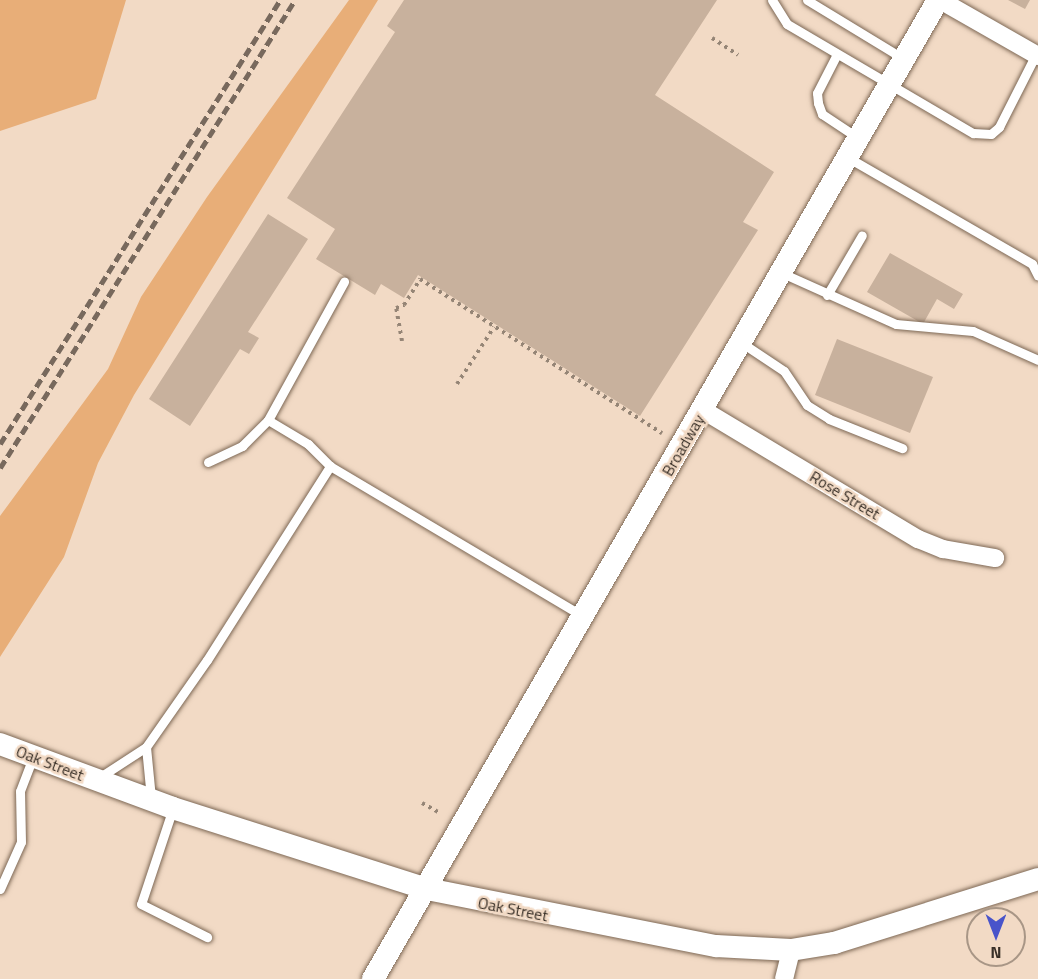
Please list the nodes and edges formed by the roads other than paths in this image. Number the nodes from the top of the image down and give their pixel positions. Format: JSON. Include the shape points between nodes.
{"nodes":[{"id":1,"x":772,"y":0,"type":"edge"},
{"id":2,"x":807,"y":0,"type":"edge"},
{"id":3,"x":939,"y":0,"type":"edge"},
{"id":4,"x":837,"y":54,"type":"junction"},
{"id":5,"x":1037,"y":55,"type":"edge"},
{"id":6,"x":904,"y":59,"type":"junction"},
{"id":7,"x":888,"y":86,"type":"junction"},
{"id":8,"x":858,"y":138,"type":"junction"},
{"id":9,"x":847,"y":158,"type":"junction"},
{"id":10,"x":862,"y":235,"type":"dead end"},
{"id":11,"x":782,"y":273,"type":"junction"},
{"id":12,"x":1038,"y":276,"type":"edge"},
{"id":13,"x":344,"y":282,"type":"dead end"},
{"id":14,"x":827,"y":295,"type":"junction"},
{"id":15,"x":742,"y":344,"type":"junction"},
{"id":16,"x":1038,"y":360,"type":"edge"},
{"id":17,"x":703,"y":410,"type":"junction"},
{"id":18,"x":268,"y":420,"type":"junction"},
{"id":19,"x":902,"y":448,"type":"dead end"},
{"id":20,"x":208,"y":462,"type":"dead end"},
{"id":21,"x":330,"y":466,"type":"junction"},
{"id":22,"x":995,"y":558,"type":"dead end"},
{"id":23,"x":584,"y":617,"type":"junction"},
{"id":24,"x":0,"y":744,"type":"edge"},
{"id":25,"x":146,"y":747,"type":"junction"},
{"id":26,"x":33,"y":757,"type":"junction"},
{"id":27,"x":96,"y":780,"type":"junction"},
{"id":28,"x":152,"y":800,"type":"junction"},
{"id":29,"x":173,"y":808,"type":"junction"},
{"id":30,"x":1038,"y":879,"type":"edge"},
{"id":31,"x":0,"y":890,"type":"edge"},
{"id":32,"x":427,"y":890,"type":"junction"},
{"id":33,"x":207,"y":937,"type":"dead end"},
{"id":34,"x":791,"y":950,"type":"junction"},
{"id":35,"x":373,"y":979,"type":"edge"},
{"id":36,"x":784,"y":979,"type":"edge"}],
"edges":[{"from":1,"to":4,"type":"lane","via":[[787,24]]},
{"from":2,"to":6,"type":"lane"},
{"from":3,"to":5,"type":"street"},
{"from":3,"to":6,"type":"street","name":"Broadway"},
{"from":4,"to":7,"type":"lane"},
{"from":4,"to":8,"type":"lane","via":[[817,93],[818,103],[822,114]]},
{"from":5,"to":7,"type":"lane","via":[[992,134],[973,132]]},
{"from":6,"to":7,"type":"street","name":"Broadway"},
{"from":7,"to":8,"type":"street","name":"Broadway"},
{"from":8,"to":9,"type":"street","name":"Broadway"},
{"from":9,"to":11,"type":"street","name":"Broadway"},
{"from":9,"to":12,"type":"lane","via":[[1032,264]]},
{"from":10,"to":14,"type":"lane"},
{"from":11,"to":14,"type":"lane"},
{"from":11,"to":15,"type":"street","name":"Broadway"},
{"from":13,"to":18,"type":"lane"},
{"from":14,"to":16,"type":"lane","via":[[896,324],[973,331]]},
{"from":15,"to":17,"type":"street","name":"Broadway"},
{"from":15,"to":19,"type":"lane","via":[[784,371],[807,405],[830,419]]},
{"from":17,"to":22,"type":"street","name":"Rose Street","via":[[918,539],[943,549]]},
{"from":17,"to":23,"type":"street","name":"Broadway"},
{"from":18,"to":20,"type":"lane","via":[[242,446]]},
{"from":18,"to":21,"type":"lane","via":[[308,444]]},
{"from":21,"to":23,"type":"lane"},
{"from":21,"to":25,"type":"lane","via":[[214,650]]},
{"from":23,"to":32,"type":"street","name":"Broadway"},
{"from":24,"to":26,"type":"street","name":"Oak Street"},
{"from":25,"to":27,"type":"lane"},
{"from":25,"to":28,"type":"lane"},
{"from":26,"to":27,"type":"street","name":"Oak Street"},
{"from":26,"to":31,"type":"lane","via":[[20,791],[21,842]]},
{"from":27,"to":28,"type":"street","name":"Oak Street"},
{"from":28,"to":29,"type":"street","name":"Oak Street"},
{"from":29,"to":32,"type":"street","name":"Oak Street"},
{"from":29,"to":33,"type":"lane","via":[[141,904]]},
{"from":30,"to":34,"type":"street","name":"Oak Street","via":[[887,929]]},
{"from":32,"to":34,"type":"street","name":"Oak Street","via":[[680,941],[751,950]]},
{"from":32,"to":35,"type":"street","name":"Broadway"},
{"from":34,"to":36,"type":"street"}]}
